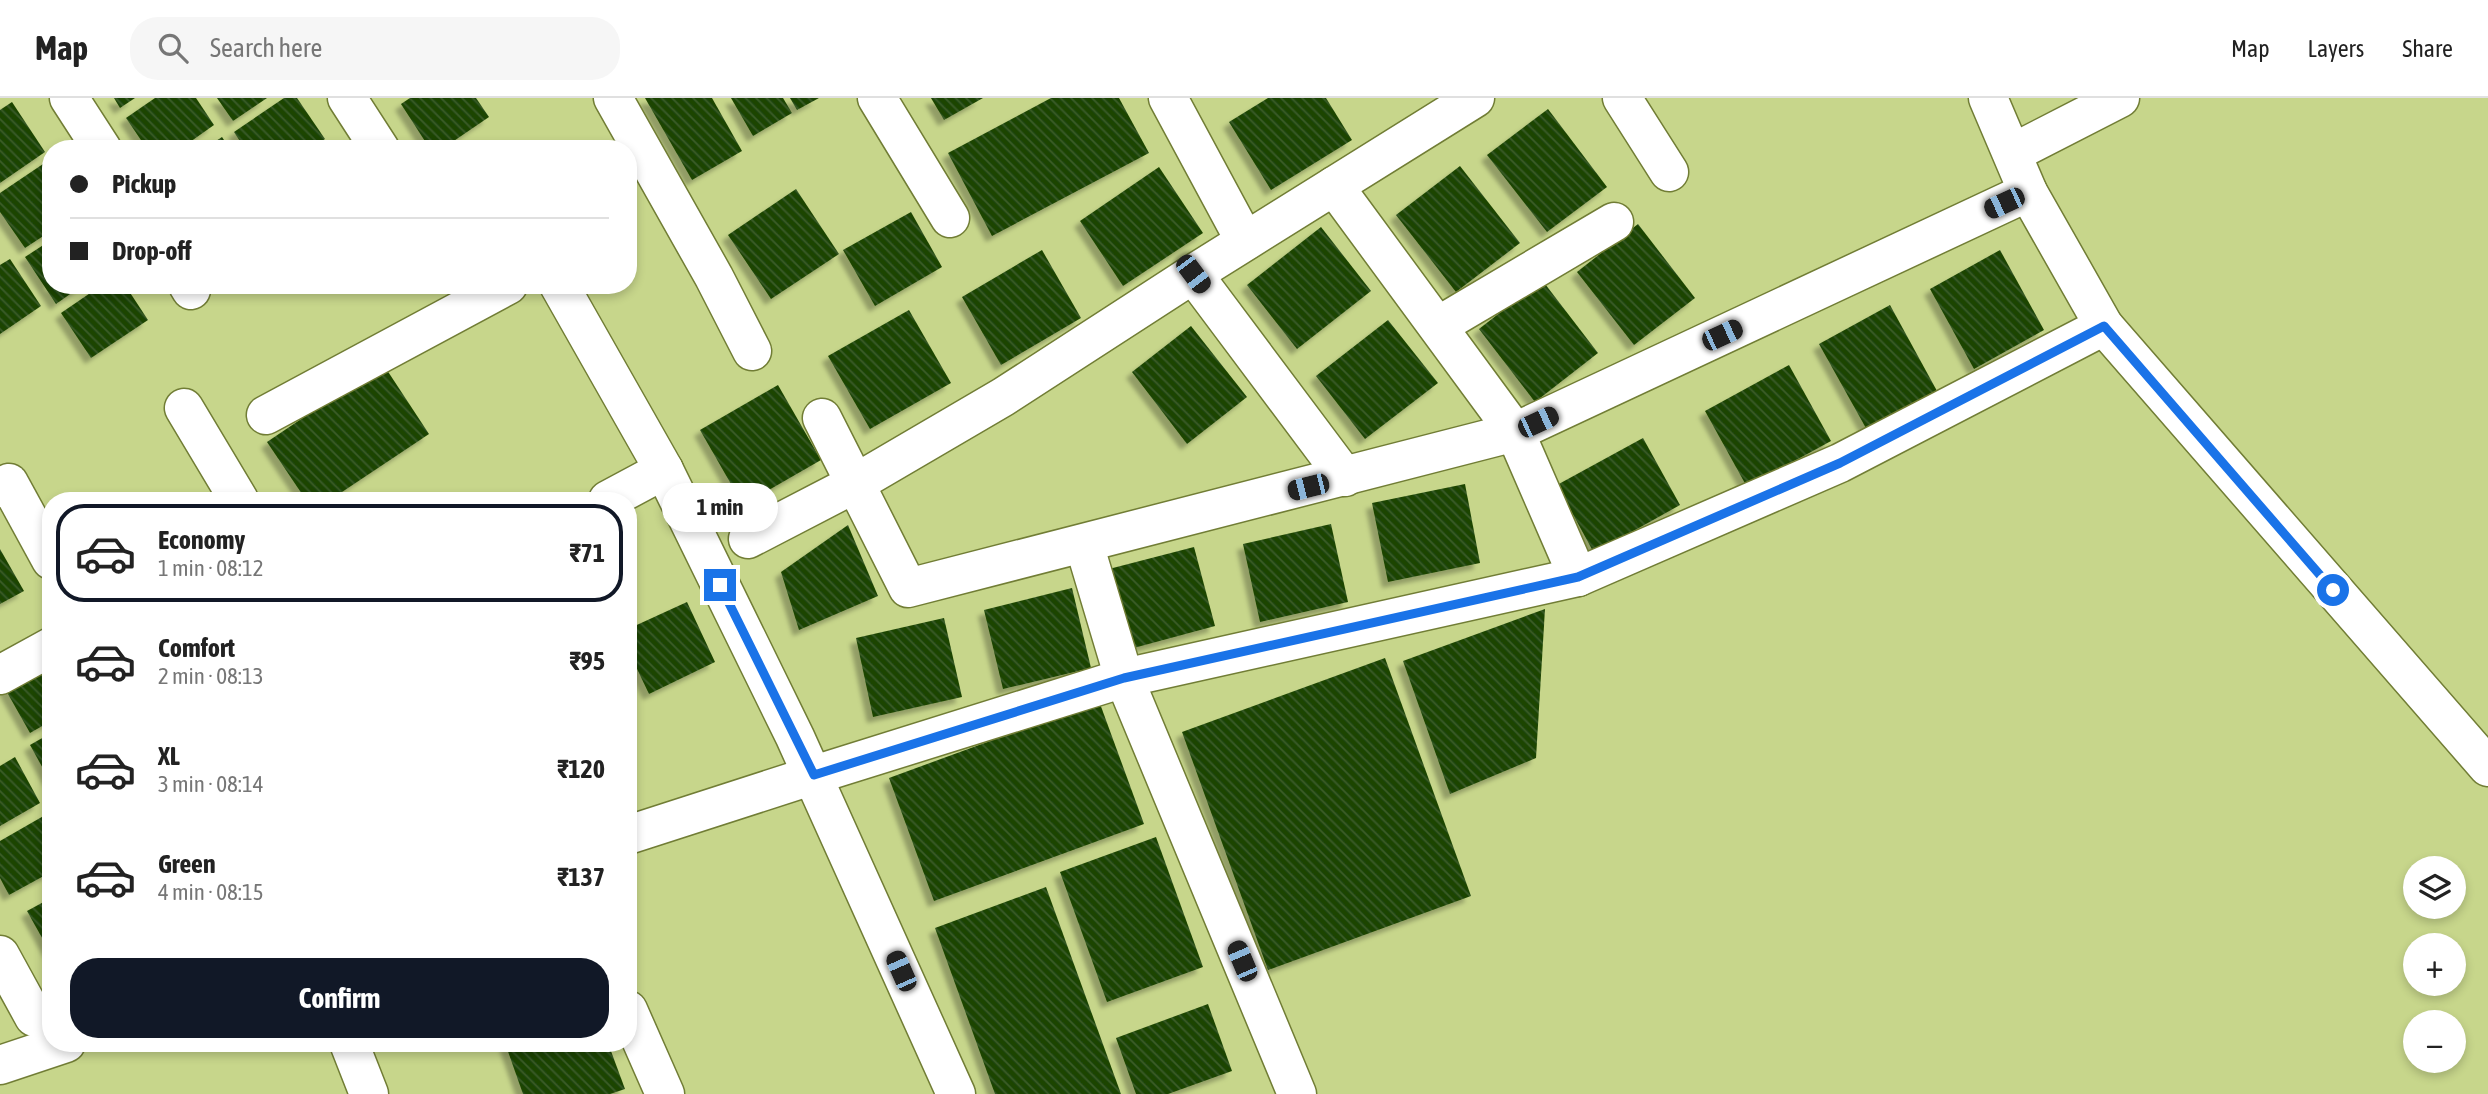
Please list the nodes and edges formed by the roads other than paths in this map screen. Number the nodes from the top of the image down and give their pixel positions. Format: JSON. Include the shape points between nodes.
{"nodes":[{"id":1,"x":69,"y":98,"type":"edge"},
{"id":2,"x":347,"y":98,"type":"edge"},
{"id":3,"x":612,"y":98,"type":"edge"},
{"id":4,"x":877,"y":98,"type":"edge"},
{"id":5,"x":1168,"y":98,"type":"edge"},
{"id":6,"x":1475,"y":98,"type":"edge"},
{"id":7,"x":1622,"y":98,"type":"edge"},
{"id":8,"x":1988,"y":98,"type":"edge"},
{"id":9,"x":2120,"y":98,"type":"edge"},
{"id":10,"x":96,"y":140,"type":"edge"},
{"id":11,"x":374,"y":140,"type":"edge"},
{"id":12,"x":636,"y":140,"type":"edge"},
{"id":13,"x":637,"y":142,"type":"edge"},
{"id":14,"x":2013,"y":153,"type":"junction"},
{"id":15,"x":1669,"y":172,"type":"dead end"},
{"id":16,"x":1334,"y":186,"type":"junction"},
{"id":17,"x":2028,"y":192,"type":"junction"},
{"id":18,"x":950,"y":218,"type":"dead end"},
{"id":19,"x":1614,"y":222,"type":"dead end"},
{"id":20,"x":1245,"y":242,"type":"junction"},
{"id":21,"x":1193,"y":274,"type":"junction"},
{"id":22,"x":491,"y":294,"type":"edge"},
{"id":23,"x":563,"y":294,"type":"edge"},
{"id":24,"x":1438,"y":326,"type":"junction"},
{"id":25,"x":2104,"y":326,"type":"junction"},
{"id":26,"x":752,"y":351,"type":"dead end"},
{"id":27,"x":184,"y":408,"type":"dead end"},
{"id":28,"x":266,"y":415,"type":"dead end"},
{"id":29,"x":822,"y":418,"type":"dead end"},
{"id":30,"x":1514,"y":432,"type":"junction"},
{"id":31,"x":664,"y":470,"type":"junction"},
{"id":32,"x":1345,"y":477,"type":"junction"},
{"id":33,"x":9,"y":483,"type":"dead end"},
{"id":34,"x":856,"y":483,"type":"junction"},
{"id":35,"x":234,"y":492,"type":"edge"},
{"id":36,"x":623,"y":492,"type":"edge"},
{"id":37,"x":748,"y":539,"type":"dead end"},
{"id":38,"x":42,"y":544,"type":"edge"},
{"id":39,"x":1084,"y":544,"type":"junction"},
{"id":40,"x":1578,"y":577,"type":"junction"},
{"id":41,"x":42,"y":652,"type":"edge"},
{"id":42,"x":0,"y":675,"type":"edge"},
{"id":43,"x":1124,"y":678,"type":"junction"},
{"id":44,"x":2488,"y":768,"type":"edge"},
{"id":45,"x":814,"y":775,"type":"junction"},
{"id":46,"x":637,"y":832,"type":"edge"},
{"id":47,"x":0,"y":955,"type":"edge"},
{"id":48,"x":34,"y":1017,"type":"dead end"},
{"id":49,"x":637,"y":1030,"type":"edge"},
{"id":50,"x":42,"y":1051,"type":"edge"},
{"id":51,"x":353,"y":1052,"type":"edge"},
{"id":52,"x":0,"y":1065,"type":"edge"},
{"id":53,"x":369,"y":1094,"type":"edge"},
{"id":54,"x":665,"y":1094,"type":"edge"},
{"id":55,"x":956,"y":1094,"type":"edge"},
{"id":56,"x":1297,"y":1094,"type":"edge"}],
"edges":[{"from":1,"to":10,"type":"street"},
{"from":2,"to":11,"type":"street"},
{"from":3,"to":12,"type":"street"},
{"from":4,"to":18,"type":"street"},
{"from":5,"to":20,"type":"street"},
{"from":6,"to":16,"type":"street"},
{"from":7,"to":15,"type":"street"},
{"from":8,"to":14,"type":"street"},
{"from":9,"to":14,"type":"street"},
{"from":13,"to":26,"type":"street"},
{"from":14,"to":17,"type":"street"},
{"from":16,"to":20,"type":"street"},
{"from":16,"to":24,"type":"street"},
{"from":17,"to":25,"type":"street"},
{"from":17,"to":30,"type":"street"},
{"from":19,"to":24,"type":"street"},
{"from":20,"to":21,"type":"street"},
{"from":21,"to":32,"type":"street"},
{"from":21,"to":34,"type":"street","via":[[1003,397]]},
{"from":22,"to":28,"type":"street"},
{"from":23,"to":31,"type":"street"},
{"from":24,"to":30,"type":"street"},
{"from":25,"to":40,"type":"street","via":[[1840,463]]},
{"from":25,"to":44,"type":"street"},
{"from":27,"to":35,"type":"street"},
{"from":29,"to":34,"type":"street"},
{"from":30,"to":32,"type":"street"},
{"from":30,"to":40,"type":"street"},
{"from":31,"to":36,"type":"street"},
{"from":31,"to":45,"type":"street"},
{"from":32,"to":39,"type":"street"},
{"from":33,"to":38,"type":"street"},
{"from":34,"to":37,"type":"street"},
{"from":34,"to":39,"type":"street","via":[[908,588]]},
{"from":39,"to":43,"type":"street"},
{"from":40,"to":43,"type":"street"},
{"from":41,"to":42,"type":"street"},
{"from":43,"to":45,"type":"street"},
{"from":43,"to":56,"type":"street"},
{"from":45,"to":46,"type":"street"},
{"from":45,"to":55,"type":"street"},
{"from":47,"to":48,"type":"street"},
{"from":49,"to":54,"type":"street"},
{"from":50,"to":52,"type":"street"},
{"from":51,"to":53,"type":"street"}]}
